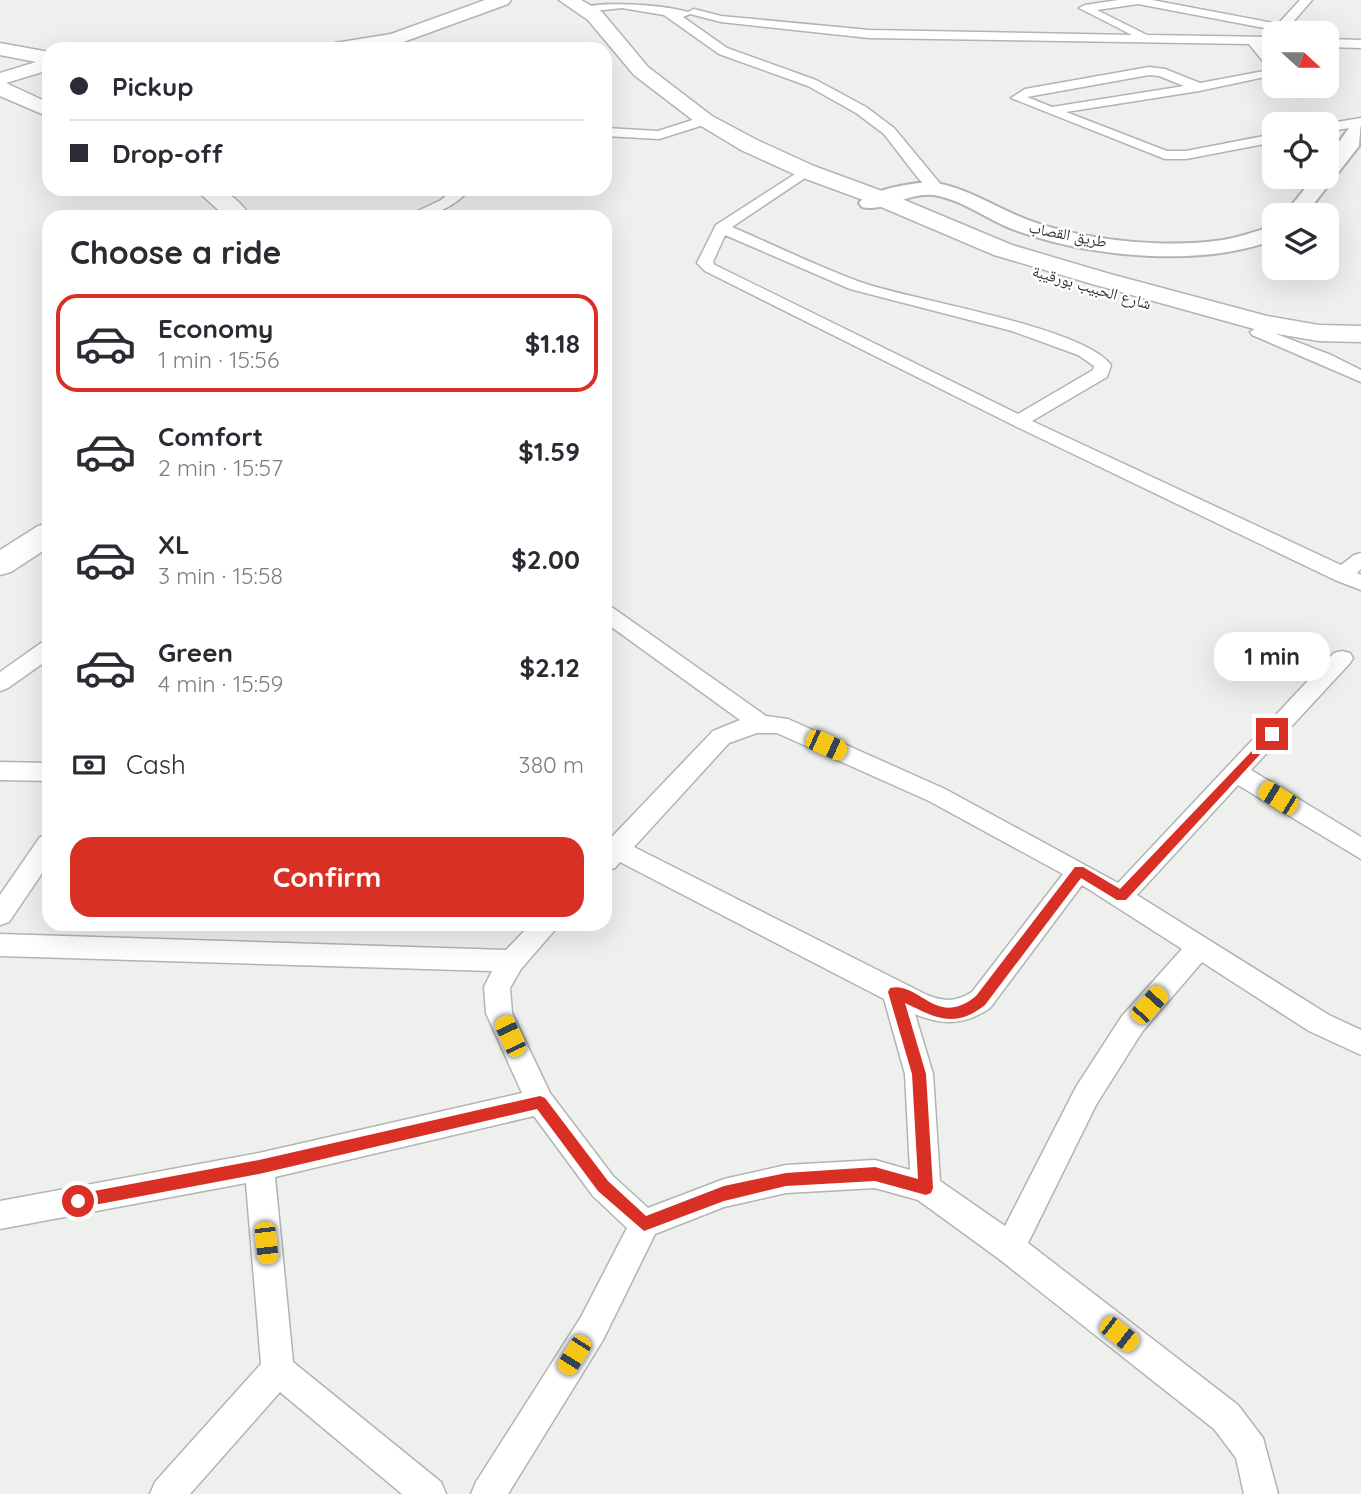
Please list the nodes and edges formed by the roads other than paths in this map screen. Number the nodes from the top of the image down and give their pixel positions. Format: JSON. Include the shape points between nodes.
{"nodes":[{"id":1,"x":502,"y":0,"type":"edge"},
{"id":2,"x":1306,"y":0,"type":"edge"},
{"id":3,"x":1135,"y":1,"type":"edge"},
{"id":4,"x":576,"y":4,"type":"edge"},
{"id":5,"x":697,"y":6,"type":"edge"},
{"id":6,"x":669,"y":13,"type":"junction"},
{"id":7,"x":1288,"y":21,"type":"edge"},
{"id":8,"x":1262,"y":26,"type":"edge"},
{"id":9,"x":1148,"y":39,"type":"junction"},
{"id":10,"x":1252,"y":41,"type":"junction"},
{"id":11,"x":1262,"y":41,"type":"edge"},
{"id":12,"x":377,"y":42,"type":"edge"},
{"id":13,"x":1339,"y":43,"type":"edge"},
{"id":14,"x":1361,"y":44,"type":"edge"},
{"id":15,"x":0,"y":49,"type":"edge"},
{"id":16,"x":42,"y":57,"type":"edge"},
{"id":17,"x":42,"y":68,"type":"edge"},
{"id":18,"x":12,"y":83,"type":"edge"},
{"id":19,"x":1199,"y":87,"type":"junction"},
{"id":20,"x":42,"y":90,"type":"edge"},
{"id":21,"x":42,"y":106,"type":"edge"},
{"id":22,"x":1049,"y":111,"type":"junction"},
{"id":23,"x":42,"y":117,"type":"edge"},
{"id":24,"x":705,"y":120,"type":"junction"},
{"id":25,"x":1361,"y":124,"type":"edge"},
{"id":26,"x":1339,"y":127,"type":"edge"},
{"id":27,"x":612,"y":132,"type":"edge"},
{"id":28,"x":1262,"y":140,"type":"edge"},
{"id":29,"x":1339,"y":159,"type":"edge"},
{"id":30,"x":806,"y":170,"type":"junction"},
{"id":31,"x":937,"y":189,"type":"junction"},
{"id":32,"x":1315,"y":189,"type":"edge"},
{"id":33,"x":217,"y":196,"type":"edge"},
{"id":34,"x":240,"y":196,"type":"edge"},
{"id":35,"x":454,"y":196,"type":"edge"},
{"id":36,"x":875,"y":201,"type":"junction"},
{"id":37,"x":1304,"y":203,"type":"edge"},
{"id":38,"x":233,"y":210,"type":"edge"},
{"id":39,"x":255,"y":210,"type":"edge"},
{"id":40,"x":429,"y":210,"type":"edge"},
{"id":41,"x":720,"y":228,"type":"junction"},
{"id":42,"x":1262,"y":237,"type":"edge"},
{"id":43,"x":1258,"y":332,"type":"junction"},
{"id":44,"x":1361,"y":334,"type":"edge"},
{"id":45,"x":1361,"y":346,"type":"edge"},
{"id":46,"x":1361,"y":377,"type":"edge"},
{"id":47,"x":1019,"y":421,"type":"junction"},
{"id":48,"x":42,"y":517,"type":"edge"},
{"id":49,"x":42,"y":538,"type":"edge"},
{"id":50,"x":0,"y":544,"type":"edge"},
{"id":51,"x":1361,"y":559,"type":"edge"},
{"id":52,"x":0,"y":565,"type":"edge"},
{"id":53,"x":1342,"y":575,"type":"junction"},
{"id":54,"x":1361,"y":583,"type":"edge"},
{"id":55,"x":612,"y":617,"type":"edge"},
{"id":56,"x":42,"y":653,"type":"edge"},
{"id":57,"x":1342,"y":658,"type":"dead end"},
{"id":58,"x":0,"y":683,"type":"edge"},
{"id":59,"x":760,"y":723,"type":"junction"},
{"id":60,"x":0,"y":771,"type":"edge"},
{"id":61,"x":42,"y":772,"type":"edge"},
{"id":62,"x":1236,"y":772,"type":"junction"},
{"id":63,"x":1361,"y":849,"type":"edge"},
{"id":64,"x":42,"y":854,"type":"edge"},
{"id":65,"x":612,"y":854,"type":"edge"},
{"id":66,"x":612,"y":855,"type":"edge"},
{"id":67,"x":1079,"y":871,"type":"junction"},
{"id":68,"x":1121,"y":896,"type":"junction"},
{"id":69,"x":0,"y":915,"type":"edge"},
{"id":70,"x":540,"y":931,"type":"edge"},
{"id":71,"x":0,"y":945,"type":"edge"},
{"id":72,"x":1199,"y":948,"type":"junction"},
{"id":73,"x":512,"y":961,"type":"junction"},
{"id":74,"x":895,"y":992,"type":"junction"},
{"id":75,"x":1361,"y":1043,"type":"edge"},
{"id":76,"x":540,"y":1102,"type":"junction"},
{"id":77,"x":259,"y":1167,"type":"junction"},
{"id":78,"x":926,"y":1188,"type":"junction"},
{"id":79,"x":0,"y":1215,"type":"edge"},
{"id":80,"x":644,"y":1224,"type":"junction"},
{"id":81,"x":1010,"y":1248,"type":"junction"},
{"id":82,"x":278,"y":1370,"type":"junction"},
{"id":83,"x":167,"y":1494,"type":"edge"},
{"id":84,"x":429,"y":1494,"type":"edge"},
{"id":85,"x":488,"y":1494,"type":"edge"},
{"id":86,"x":1261,"y":1494,"type":"edge"}],
"edges":[{"from":1,"to":12,"type":"main road"},
{"from":2,"to":7,"type":"street"},
{"from":3,"to":8,"type":"street"},
{"from":3,"to":9,"type":"street","via":[[1086,8]]},
{"from":4,"to":6,"type":"street"},
{"from":4,"to":24,"type":"main road","name":"شارع الحبيب بورقيبة","via":[[595,16],[641,71]]},
{"from":5,"to":6,"type":"street"},
{"from":5,"to":9,"type":"street","via":[[732,20],[869,34]]},
{"from":6,"to":31,"type":"street","via":[[723,51],[812,83],[861,110],[889,131]]},
{"from":9,"to":10,"type":"street"},
{"from":10,"to":11,"type":"street"},
{"from":10,"to":19,"type":"street","via":[[1272,65],[1268,74]]},
{"from":13,"to":14,"type":"street"},
{"from":15,"to":16,"type":"main road"},
{"from":17,"to":18,"type":"main road"},
{"from":18,"to":20,"type":"main road"},
{"from":18,"to":21,"type":"main road"},
{"from":18,"to":23,"type":"main road","via":[[28,110]]},
{"from":19,"to":22,"type":"street"},
{"from":19,"to":22,"type":"street","via":[[1149,71],[1017,98]]},
{"from":22,"to":28,"type":"street","via":[[1165,155]]},
{"from":24,"to":27,"type":"street","via":[[659,135]]},
{"from":24,"to":30,"type":"main road","name":"شارع الحبيب بورقيبة"},
{"from":25,"to":26,"type":"street"},
{"from":25,"to":29,"type":"main road"},
{"from":30,"to":36,"type":"main road","name":"شارع الحبيب بورقيبة","via":[[848,193]]},
{"from":30,"to":41,"type":"street"},
{"from":31,"to":36,"type":"main road","name":"طريق القصاب"},
{"from":31,"to":42,"type":"main road","name":"طريق القصاب","via":[[1030,228],[1094,240],[1206,249]]},
{"from":32,"to":37,"type":"main road"},
{"from":33,"to":38,"type":"main road"},
{"from":34,"to":39,"type":"main road"},
{"from":35,"to":40,"type":"street"},
{"from":36,"to":43,"type":"main road","name":"شارع الحبيب بورقيبة","via":[[1007,261]]},
{"from":36,"to":44,"type":"main road","name":"شارع الحبيب بورقيبة","via":[[1003,250],[1265,324]]},
{"from":41,"to":47,"type":"street","via":[[706,257],[710,268]]},
{"from":41,"to":47,"type":"street","via":[[856,286],[1018,328],[1084,351],[1103,365],[1101,373]]},
{"from":43,"to":45,"type":"main road","name":"شارع الحبيب بورقيبة","via":[[1305,342]]},
{"from":43,"to":46,"type":"street"},
{"from":47,"to":53,"type":"street"},
{"from":48,"to":50,"type":"main road"},
{"from":49,"to":52,"type":"main road"},
{"from":51,"to":53,"type":"street"},
{"from":53,"to":54,"type":"street"},
{"from":55,"to":59,"type":"street"},
{"from":56,"to":58,"type":"street"},
{"from":57,"to":62,"type":"street"},
{"from":59,"to":65,"type":"street","via":[[721,737]]},
{"from":59,"to":67,"type":"street","via":[[780,725],[937,794]]},
{"from":60,"to":61,"type":"street"},
{"from":62,"to":63,"type":"street"},
{"from":62,"to":68,"type":"street"},
{"from":64,"to":69,"type":"street"},
{"from":66,"to":74,"type":"street"},
{"from":67,"to":68,"type":"street"},
{"from":67,"to":74,"type":"street","via":[[969,1010],[937,1012]]},
{"from":68,"to":72,"type":"street"},
{"from":70,"to":73,"type":"street"},
{"from":71,"to":73,"type":"street"},
{"from":72,"to":75,"type":"street","via":[[1319,1023]]},
{"from":72,"to":81,"type":"street","via":[[1132,1024],[1086,1096]]},
{"from":73,"to":76,"type":"street","via":[[497,987],[499,1013]]},
{"from":74,"to":78,"type":"street","via":[[919,1074]]},
{"from":76,"to":77,"type":"street"},
{"from":76,"to":80,"type":"street","via":[[603,1186]]},
{"from":77,"to":79,"type":"street"},
{"from":77,"to":82,"type":"street"},
{"from":78,"to":80,"type":"street","via":[[875,1174],[786,1180],[724,1194]]},
{"from":78,"to":81,"type":"street"},
{"from":80,"to":85,"type":"street","via":[[603,1308]]},
{"from":81,"to":86,"type":"street","via":[[1226,1417],[1251,1450]]},
{"from":82,"to":83,"type":"street"},
{"from":82,"to":84,"type":"street"}]}
